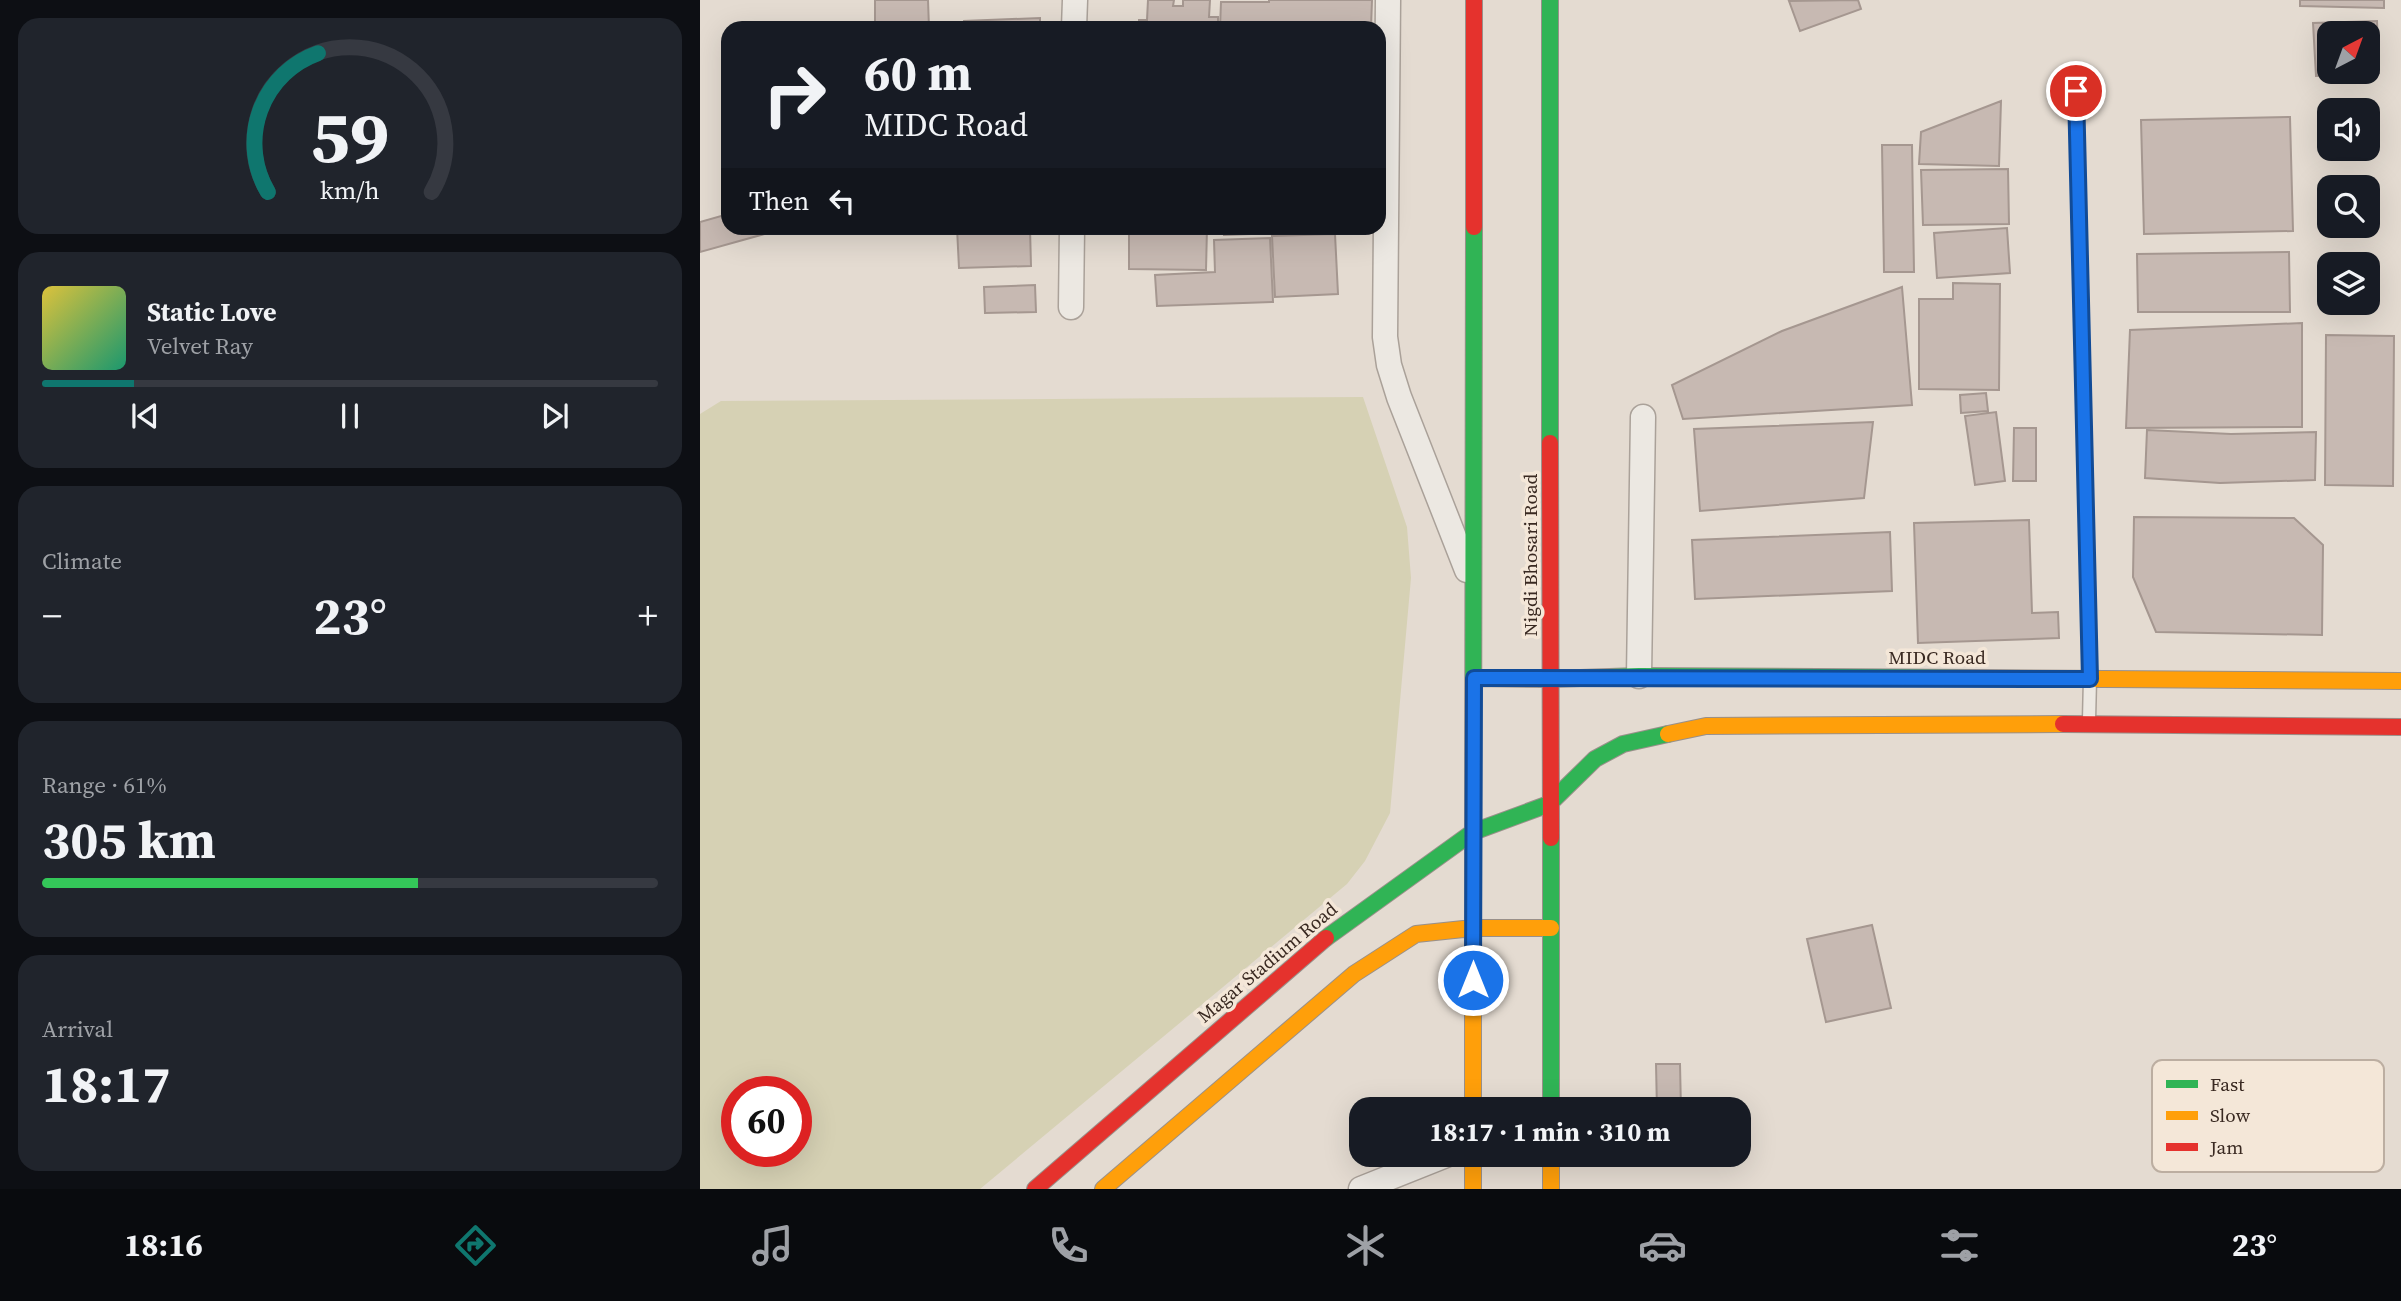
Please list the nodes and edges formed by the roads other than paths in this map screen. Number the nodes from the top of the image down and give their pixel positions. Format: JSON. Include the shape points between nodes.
{"nodes":[{"id":1,"x":1075,"y":0,"type":"edge"},
{"id":2,"x":1388,"y":0,"type":"edge"},
{"id":3,"x":1474,"y":0,"type":"edge"},
{"id":4,"x":1550,"y":0,"type":"edge"},
{"id":5,"x":1074,"y":21,"type":"edge"},
{"id":6,"x":2076,"y":91,"type":"dead end"},
{"id":7,"x":1386,"y":225,"type":"edge"},
{"id":8,"x":1072,"y":235,"type":"edge"},
{"id":9,"x":1386,"y":235,"type":"edge"},
{"id":10,"x":1071,"y":307,"type":"dead end"},
{"id":11,"x":1643,"y":417,"type":"dead end"},
{"id":12,"x":1474,"y":586,"type":"junction"},
{"id":13,"x":1639,"y":676,"type":"junction"},
{"id":14,"x":1474,"y":678,"type":"junction"},
{"id":15,"x":1551,"y":679,"type":"junction"},
{"id":16,"x":2090,"y":679,"type":"junction"},
{"id":17,"x":2401,"y":681,"type":"edge"},
{"id":18,"x":2089,"y":724,"type":"junction"},
{"id":19,"x":2401,"y":727,"type":"edge"},
{"id":20,"x":1549,"y":804,"type":"junction"},
{"id":21,"x":1474,"y":832,"type":"junction"},
{"id":22,"x":1473,"y":928,"type":"junction"},
{"id":23,"x":1551,"y":928,"type":"junction"},
{"id":24,"x":1473,"y":1097,"type":"edge"},
{"id":25,"x":1551,"y":1097,"type":"edge"},
{"id":26,"x":1416,"y":1167,"type":"edge"},
{"id":27,"x":1473,"y":1167,"type":"edge"},
{"id":28,"x":1551,"y":1167,"type":"edge"},
{"id":29,"x":1035,"y":1189,"type":"edge"},
{"id":30,"x":1102,"y":1189,"type":"edge"},
{"id":31,"x":1361,"y":1189,"type":"edge"},
{"id":32,"x":1473,"y":1189,"type":"edge"},
{"id":33,"x":1551,"y":1189,"type":"edge"}],
"edges":[{"from":1,"to":5,"type":"street"},
{"from":2,"to":7,"type":"street"},
{"from":3,"to":12,"type":"main road"},
{"from":4,"to":15,"type":"main road","name":"Nigdi Bhosari Road"},
{"from":6,"to":16,"type":"lane"},
{"from":8,"to":10,"type":"street"},
{"from":9,"to":12,"type":"street","via":[[1389,365]]},
{"from":11,"to":13,"type":"street"},
{"from":12,"to":14,"type":"main road"},
{"from":13,"to":15,"type":"main road","name":"MIDC Road"},
{"from":13,"to":16,"type":"main road","name":"MIDC Road"},
{"from":14,"to":15,"type":"main road","name":"MIDC Road"},
{"from":14,"to":21,"type":"main road"},
{"from":15,"to":20,"type":"main road","name":"Nigdi Bhosari Road"},
{"from":16,"to":17,"type":"main road","name":"MIDC Road"},
{"from":16,"to":18,"type":"lane"},
{"from":18,"to":19,"type":"main road"},
{"from":18,"to":20,"type":"main road","via":[[1706,726],[1623,744],[1595,759]]},
{"from":20,"to":21,"type":"main road","name":"Magar Stadium Road"},
{"from":20,"to":23,"type":"main road","name":"Nigdi Bhosari Road"},
{"from":21,"to":22,"type":"main road"},
{"from":21,"to":29,"type":"main road","name":"Magar Stadium Road","via":[[1339,927]]},
{"from":22,"to":23,"type":"main road"},
{"from":22,"to":24,"type":"main road"},
{"from":22,"to":30,"type":"main road","via":[[1416,934],[1388,950]]},
{"from":23,"to":25,"type":"main road","name":"Nigdi Bhosari Road"},
{"from":26,"to":31,"type":"street"},
{"from":27,"to":32,"type":"main road"},
{"from":28,"to":33,"type":"main road"}]}
